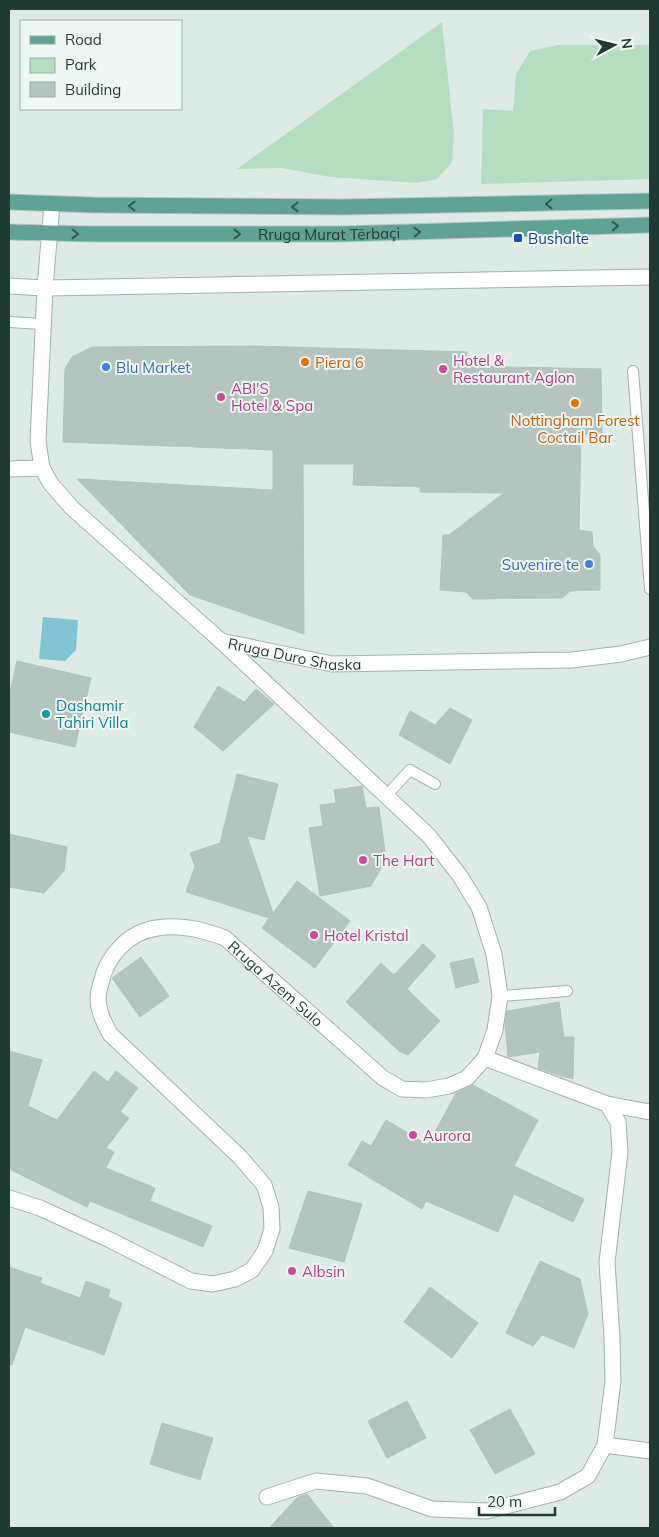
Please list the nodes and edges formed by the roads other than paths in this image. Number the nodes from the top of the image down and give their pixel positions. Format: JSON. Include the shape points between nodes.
{"nodes":[{"id":1,"x":650,"y":201,"type":"edge"},
{"id":2,"x":9,"y":202,"type":"edge"},
{"id":3,"x":52,"y":204,"type":"junction"},
{"id":4,"x":650,"y":225,"type":"edge"},
{"id":5,"x":9,"y":232,"type":"edge"},
{"id":6,"x":51,"y":233,"type":"junction"},
{"id":7,"x":650,"y":277,"type":"edge"},
{"id":8,"x":9,"y":286,"type":"edge"},
{"id":9,"x":45,"y":288,"type":"junction"},
{"id":10,"x":9,"y":322,"type":"edge"},
{"id":11,"x":43,"y":324,"type":"junction"},
{"id":12,"x":633,"y":372,"type":"dead end"},
{"id":13,"x":42,"y":468,"type":"junction"},
{"id":14,"x":9,"y":469,"type":"edge"},
{"id":15,"x":650,"y":589,"type":"edge"},
{"id":16,"x":221,"y":640,"type":"junction"},
{"id":17,"x":650,"y":647,"type":"edge"},
{"id":18,"x":435,"y":784,"type":"dead end"},
{"id":19,"x":386,"y":796,"type":"junction"},
{"id":20,"x":567,"y":991,"type":"dead end"},
{"id":21,"x":500,"y":996,"type":"junction"},
{"id":22,"x":485,"y":1058,"type":"junction"},
{"id":23,"x":606,"y":1104,"type":"junction"},
{"id":24,"x":650,"y":1112,"type":"edge"},
{"id":25,"x":9,"y":1198,"type":"edge"},
{"id":26,"x":605,"y":1445,"type":"junction"},
{"id":27,"x":650,"y":1451,"type":"edge"},
{"id":28,"x":267,"y":1497,"type":"dead end"}],
"edges":[{"from":1,"to":3,"type":"main road","name":"Rruga Murat Tërbaçi","one_way":true,"via":[[344,208]]},
{"from":2,"to":3,"type":"main road","name":"Rruga Murat Tërbaçi"},
{"from":3,"to":6,"type":"street"},
{"from":6,"to":4,"type":"main road","name":"Rruga Murat Tërbaçi","one_way":true,"via":[[340,234]]},
{"from":5,"to":6,"type":"main road","name":"Rruga Murat Tërbaçi"},
{"from":6,"to":9,"type":"street"},
{"from":7,"to":9,"type":"street"},
{"from":8,"to":9,"type":"street"},
{"from":9,"to":11,"type":"street"},
{"from":10,"to":11,"type":"lane"},
{"from":11,"to":13,"type":"street","via":[[38,441]]},
{"from":12,"to":15,"type":"lane"},
{"from":13,"to":14,"type":"street"},
{"from":13,"to":16,"type":"street","name":"Rruga Duro Shaska","via":[[72,508]]},
{"from":16,"to":17,"type":"street","name":"Rruga Duro Shaska","via":[[332,664],[572,660]]},
{"from":16,"to":19,"type":"street","name":"Rruga Azem Sulo"},
{"from":18,"to":19,"type":"lane","via":[[410,770]]},
{"from":19,"to":21,"type":"street","name":"Rruga Azem Sulo","via":[[429,836],[479,906],[494,954]]},
{"from":20,"to":21,"type":"lane"},
{"from":21,"to":22,"type":"street","name":"Rruga Azem Sulo","via":[[495,1030]]},
{"from":22,"to":23,"type":"street"},
{"from":22,"to":25,"type":"street","name":"Rruga Azem Sulo","via":[[467,1078],[449,1086],[426,1090],[402,1089],[383,1078],[225,938],[180,927],[157,928],[137,934],[117,949],[104,969],[98,996],[101,1014],[110,1034],[240,1157],[264,1186],[271,1207],[272,1229],[265,1251],[252,1270],[235,1279],[213,1284],[191,1281],[40,1208]]},
{"from":23,"to":24,"type":"street"},
{"from":23,"to":26,"type":"street","via":[[618,1122],[620,1152],[607,1262],[613,1381]]},
{"from":26,"to":27,"type":"street"},
{"from":26,"to":28,"type":"street","via":[[588,1476],[560,1492],[487,1511],[432,1509],[368,1486],[316,1481]]}]}
